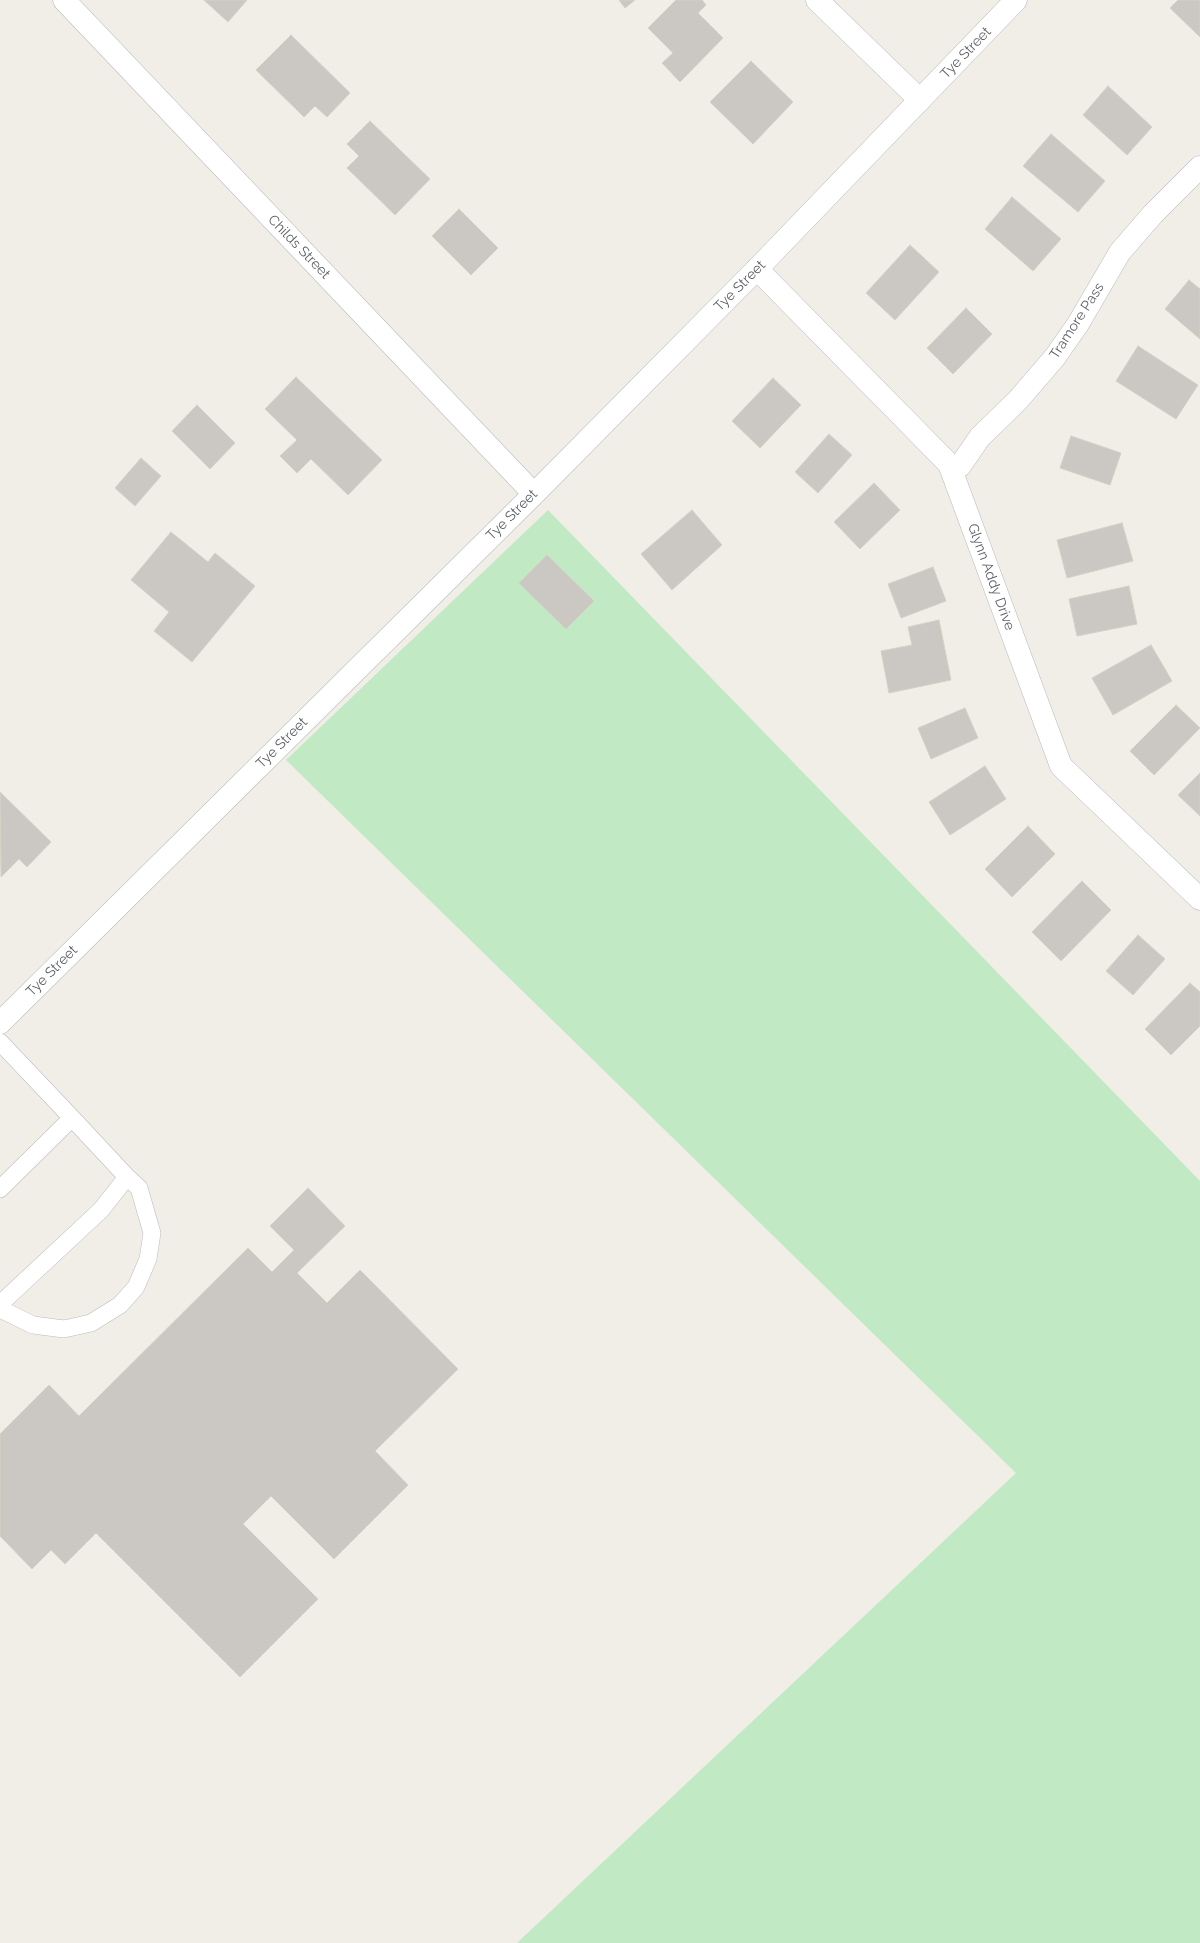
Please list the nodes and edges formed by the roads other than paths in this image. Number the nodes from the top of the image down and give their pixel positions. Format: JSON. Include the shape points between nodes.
{"nodes":[{"id":1,"x":64,"y":0,"type":"edge"},
{"id":2,"x":817,"y":0,"type":"edge"},
{"id":3,"x":1016,"y":0,"type":"edge"},
{"id":4,"x":920,"y":100,"type":"junction"},
{"id":5,"x":1200,"y":167,"type":"edge"},
{"id":6,"x":757,"y":270,"type":"junction"},
{"id":7,"x":949,"y":464,"type":"junction"},
{"id":8,"x":534,"y":494,"type":"junction"},
{"id":9,"x":1200,"y":899,"type":"edge"},
{"id":10,"x":0,"y":1023,"type":"edge"},
{"id":11,"x":0,"y":1042,"type":"edge"},
{"id":12,"x":72,"y":1118,"type":"junction"},
{"id":13,"x":127,"y":1177,"type":"junction"},
{"id":14,"x":0,"y":1189,"type":"edge"},
{"id":15,"x":0,"y":1304,"type":"edge"},
{"id":16,"x":0,"y":1309,"type":"edge"}],
"edges":[{"from":1,"to":8,"type":"street","name":"Childs Street"},
{"from":2,"to":4,"type":"street"},
{"from":3,"to":4,"type":"street","name":"Tye Street"},
{"from":4,"to":6,"type":"street","name":"Tye Street"},
{"from":5,"to":7,"type":"street","name":"Tramore Pass","via":[[1153,214],[1120,252],[1078,324],[1055,357],[1018,400],[980,438],[960,466]]},
{"from":6,"to":7,"type":"street","name":"Glynn Addy Drive"},
{"from":6,"to":8,"type":"street","name":"Tye Street"},
{"from":7,"to":9,"type":"street","name":"Glynn Addy Drive","via":[[1060,766]]},
{"from":8,"to":10,"type":"street","name":"Tye Street"},
{"from":11,"to":12,"type":"lane"},
{"from":12,"to":13,"type":"lane"},
{"from":12,"to":14,"type":"lane"},
{"from":13,"to":15,"type":"lane","via":[[101,1210]]},
{"from":13,"to":16,"type":"lane","via":[[139,1188],[152,1233],[148,1259],[136,1287],[120,1305],[91,1323],[64,1329],[33,1324]]}]}
